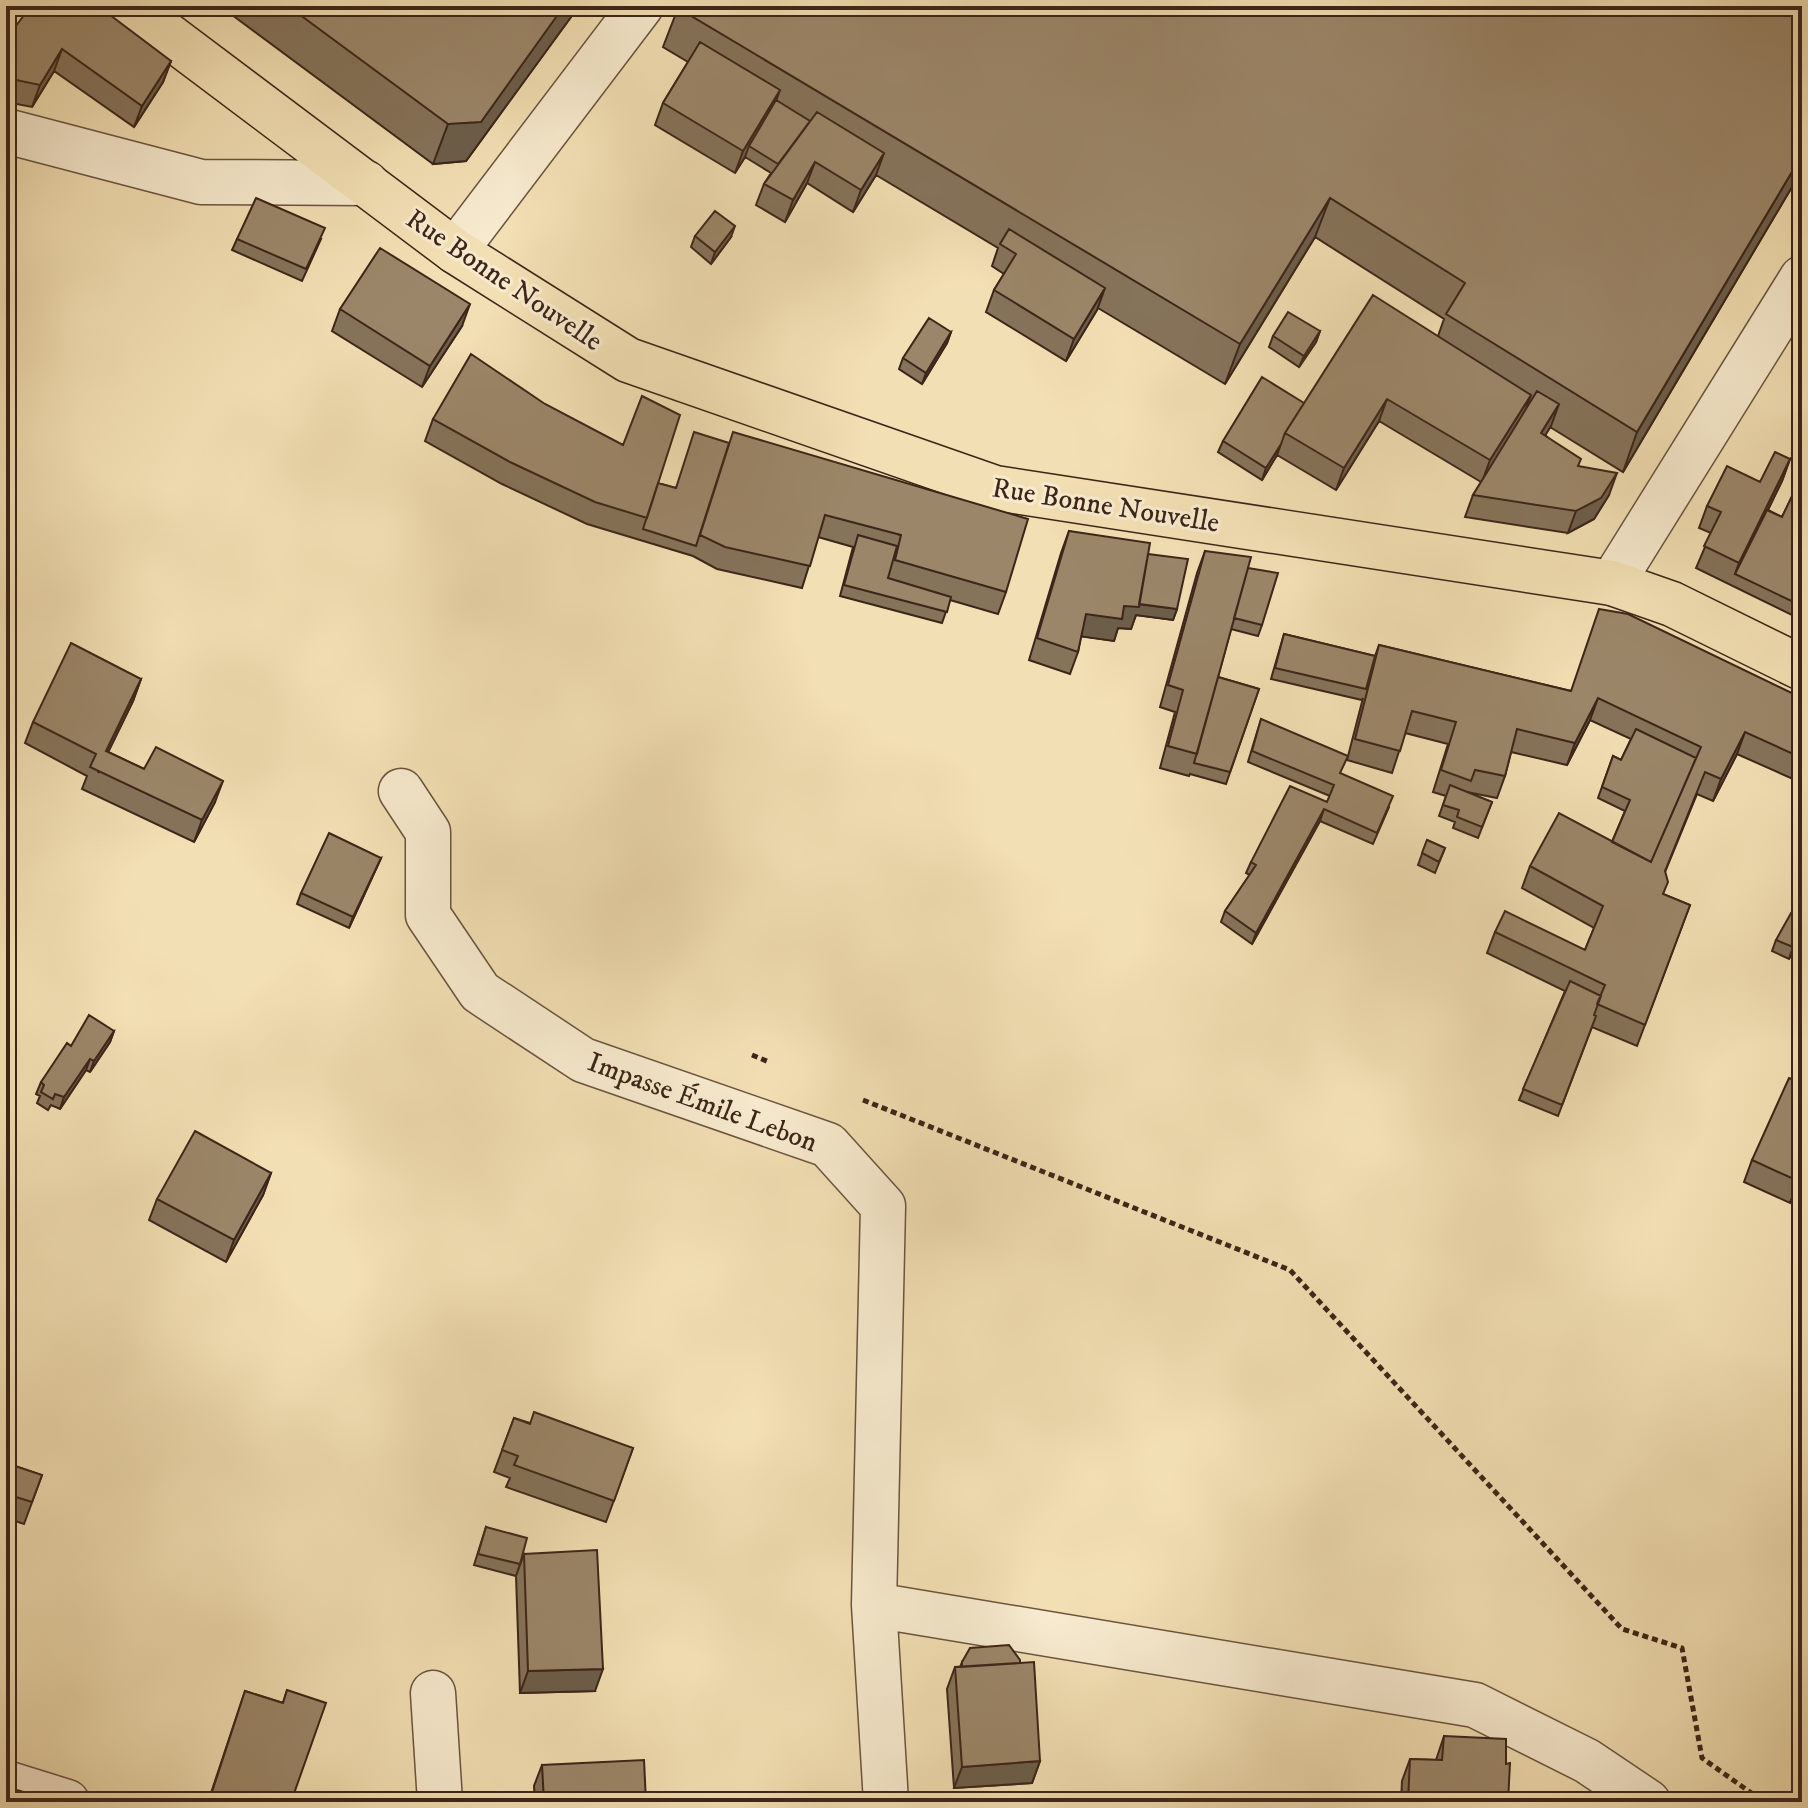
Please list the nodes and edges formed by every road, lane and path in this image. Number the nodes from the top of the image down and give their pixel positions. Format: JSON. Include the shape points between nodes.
{"nodes":[{"id":1,"x":129,"y":6,"type":"edge"},
{"id":2,"x":641,"y":6,"type":"edge"},
{"id":3,"x":6,"y":131,"type":"edge"},
{"id":4,"x":366,"y":183,"type":"junction"},
{"id":5,"x":455,"y":251,"type":"junction"},
{"id":6,"x":1802,"y":278,"type":"edge"},
{"id":7,"x":1612,"y":583,"type":"junction"},
{"id":8,"x":1802,"y":668,"type":"edge"},
{"id":9,"x":401,"y":791,"type":"dead end"},
{"id":10,"x":752,"y":1055,"type":"dead end"},
{"id":11,"x":781,"y":1067,"type":"dead end"},
{"id":12,"x":853,"y":1096,"type":"dead end"},
{"id":13,"x":874,"y":1605,"type":"junction"},
{"id":14,"x":433,"y":1693,"type":"dead end"},
{"id":15,"x":6,"y":1783,"type":"edge"},
{"id":16,"x":67,"y":1802,"type":"edge"},
{"id":17,"x":440,"y":1802,"type":"edge"},
{"id":18,"x":886,"y":1802,"type":"edge"},
{"id":19,"x":1648,"y":1802,"type":"edge"},
{"id":20,"x":1764,"y":1802,"type":"edge"}],
"edges":[{"from":1,"to":4,"type":"main road","name":"Rue Bonne Nouvelle"},
{"from":2,"to":5,"type":"street"},
{"from":3,"to":4,"type":"street","via":[[201,182]]},
{"from":4,"to":5,"type":"main road","name":"Rue Bonne Nouvelle"},
{"from":5,"to":7,"type":"main road","name":"Rue Bonne Nouvelle","via":[[628,360],[995,488]]},
{"from":6,"to":7,"type":"street"},
{"from":7,"to":8,"type":"main road","name":"Rue Bonne Nouvelle","via":[[1672,604]]},
{"from":9,"to":13,"type":"street","name":"Impasse Émile Lebon","via":[[428,832],[428,915],[480,992],[583,1060],[828,1145],[883,1206]]},
{"from":10,"to":11,"type":"path"},
{"from":12,"to":20,"type":"path","via":[[1290,1270],[1622,1629],[1682,1648],[1702,1758]]},
{"from":13,"to":18,"type":"street","name":"Impasse Émile Lebon"},
{"from":13,"to":19,"type":"street","via":[[1475,1705],[1587,1761]]},
{"from":14,"to":17,"type":"street"},
{"from":15,"to":16,"type":"street"}]}
